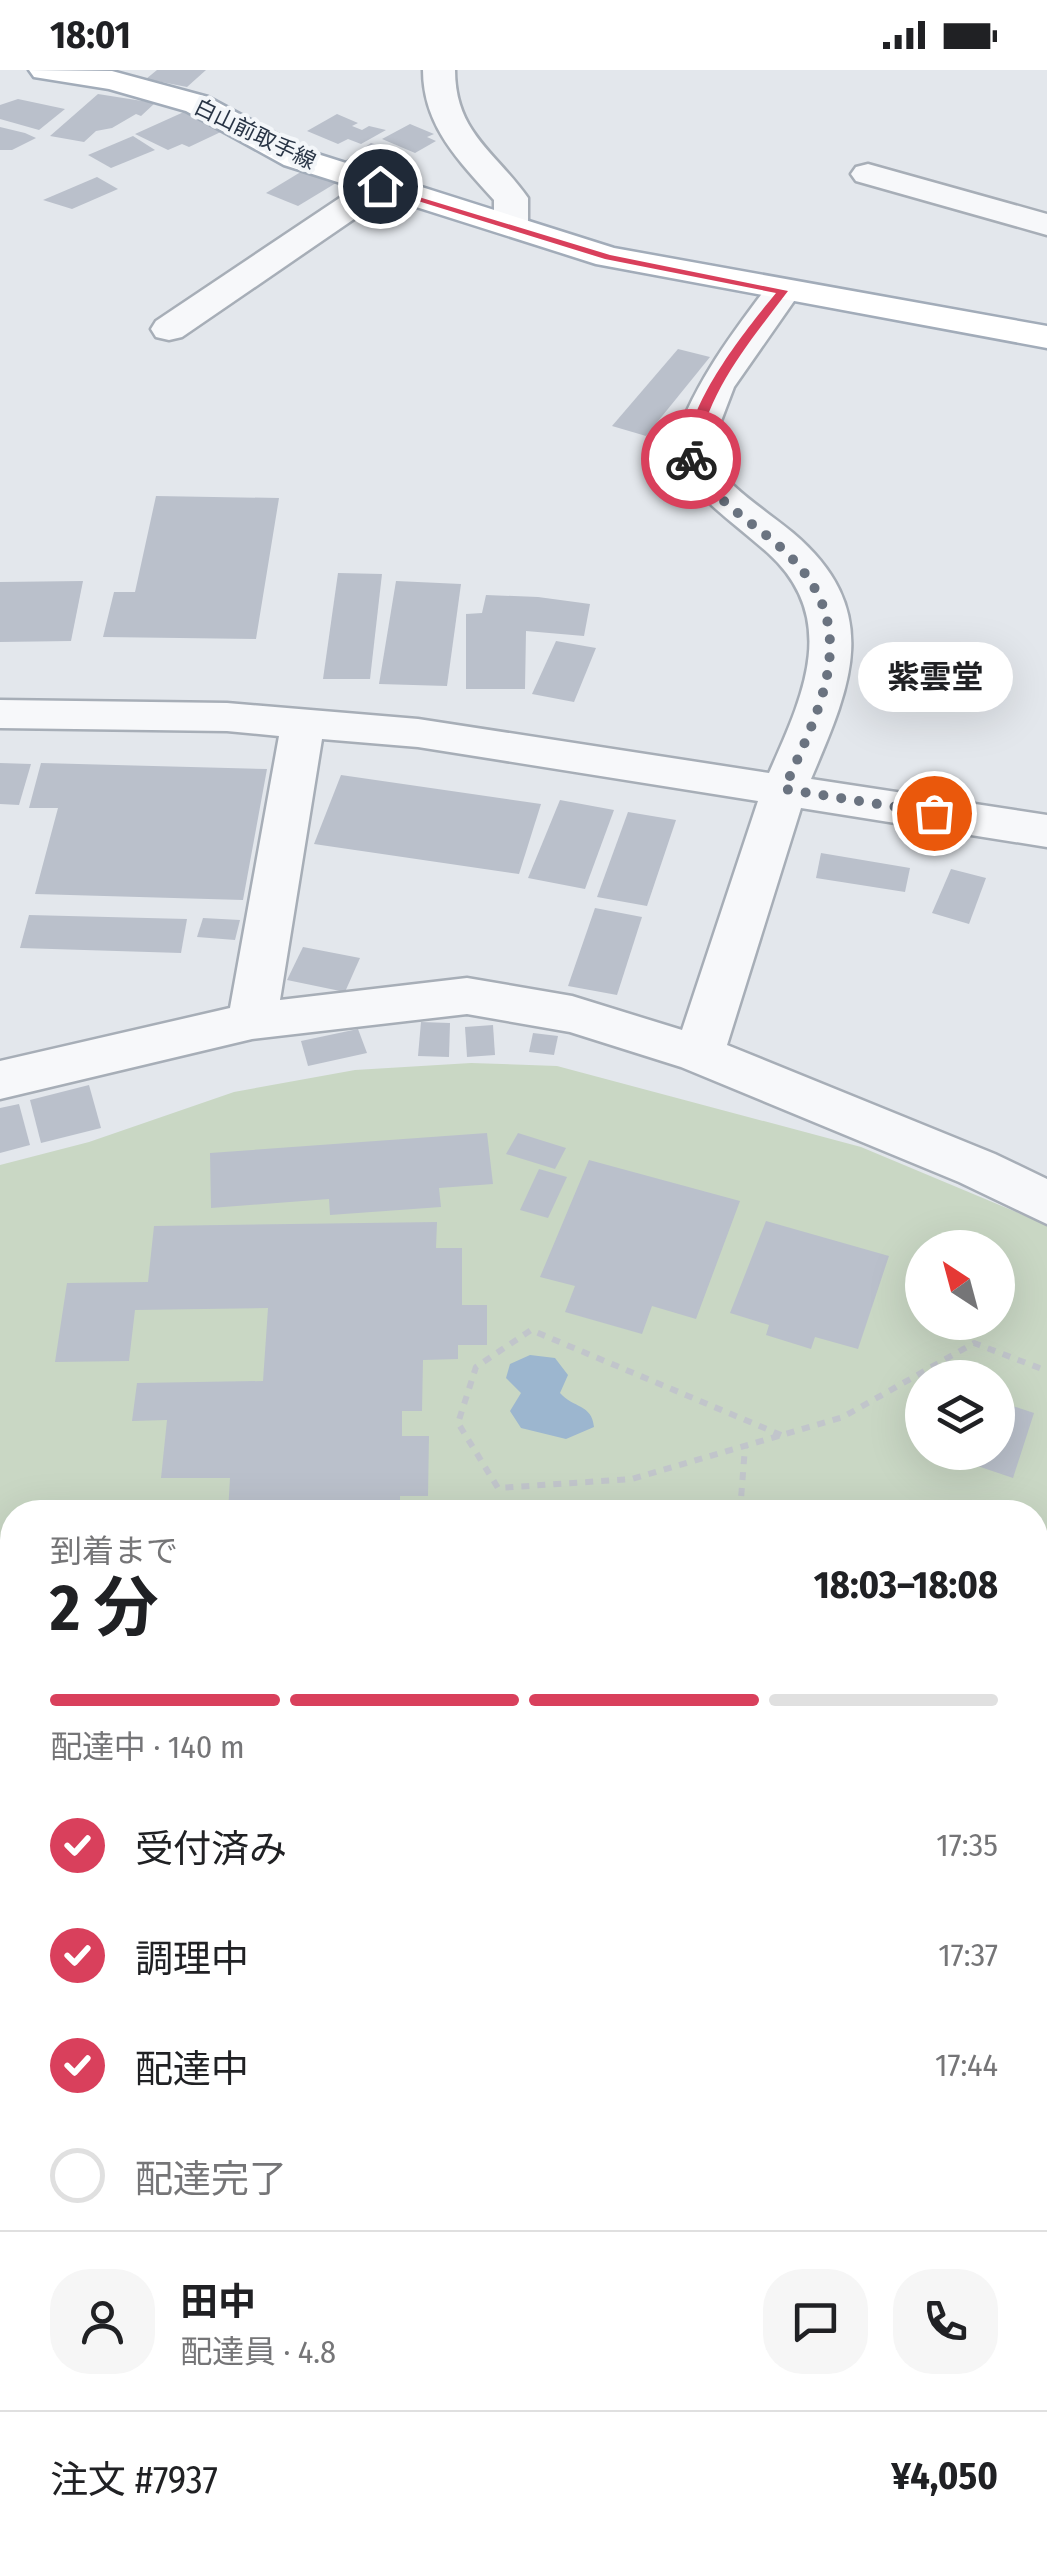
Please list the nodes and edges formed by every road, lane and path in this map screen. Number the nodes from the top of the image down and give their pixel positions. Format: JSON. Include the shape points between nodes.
{"nodes":[{"id":1,"x":45,"y":70,"type":"edge"},
{"id":2,"x":439,"y":70,"type":"edge"},
{"id":3,"x":868,"y":174,"type":"dead end"},
{"id":4,"x":380,"y":186,"type":"junction"},
{"id":5,"x":512,"y":225,"type":"junction"},
{"id":6,"x":1047,"y":225,"type":"edge"},
{"id":7,"x":783,"y":291,"type":"junction"},
{"id":8,"x":168,"y":328,"type":"dead end"},
{"id":9,"x":1047,"y":338,"type":"edge"},
{"id":10,"x":0,"y":714,"type":"edge"},
{"id":11,"x":304,"y":722,"type":"junction"},
{"id":12,"x":784,"y":789,"type":"junction"},
{"id":13,"x":1047,"y":831,"type":"edge"},
{"id":14,"x":252,"y":1021,"type":"junction"},
{"id":15,"x":699,"y":1054,"type":"junction"},
{"id":16,"x":0,"y":1080,"type":"edge"},
{"id":17,"x":1047,"y":1203,"type":"edge"},
{"id":18,"x":1042,"y":1369,"type":"dead end"},
{"id":19,"x":781,"y":1435,"type":"junction"},
{"id":20,"x":745,"y":1446,"type":"junction"},
{"id":21,"x":741,"y":1500,"type":"edge"}],
"edges":[{"from":1,"to":4,"type":"main road","name":"白山前取手線","via":[[197,104],[296,158]]},
{"from":2,"to":5,"type":"street","via":[[456,137],[510,198]]},
{"from":3,"to":6,"type":"street"},
{"from":4,"to":5,"type":"main road","name":"白山前取手線"},
{"from":4,"to":8,"type":"street"},
{"from":5,"to":7,"type":"main road","name":"白山前取手線","via":[[608,257]]},
{"from":7,"to":9,"type":"main road","name":"白山前取手線"},
{"from":7,"to":12,"type":"street","via":[[731,355],[688,455],[700,478],[810,575],[825,607],[828,682]]},
{"from":10,"to":11,"type":"street"},
{"from":11,"to":12,"type":"street","via":[[534,748]]},
{"from":11,"to":14,"type":"street"},
{"from":12,"to":13,"type":"street"},
{"from":12,"to":15,"type":"street"},
{"from":14,"to":15,"type":"street","via":[[466,996],[572,1014]]},
{"from":14,"to":16,"type":"street"},
{"from":15,"to":17,"type":"street"},
{"from":18,"to":19,"type":"path","via":[[974,1343],[843,1416]]},
{"from":19,"to":20,"type":"path"},
{"from":19,"to":20,"type":"path","via":[[531,1330],[476,1366],[458,1422],[498,1488],[632,1480]]},
{"from":20,"to":21,"type":"path"}]}
